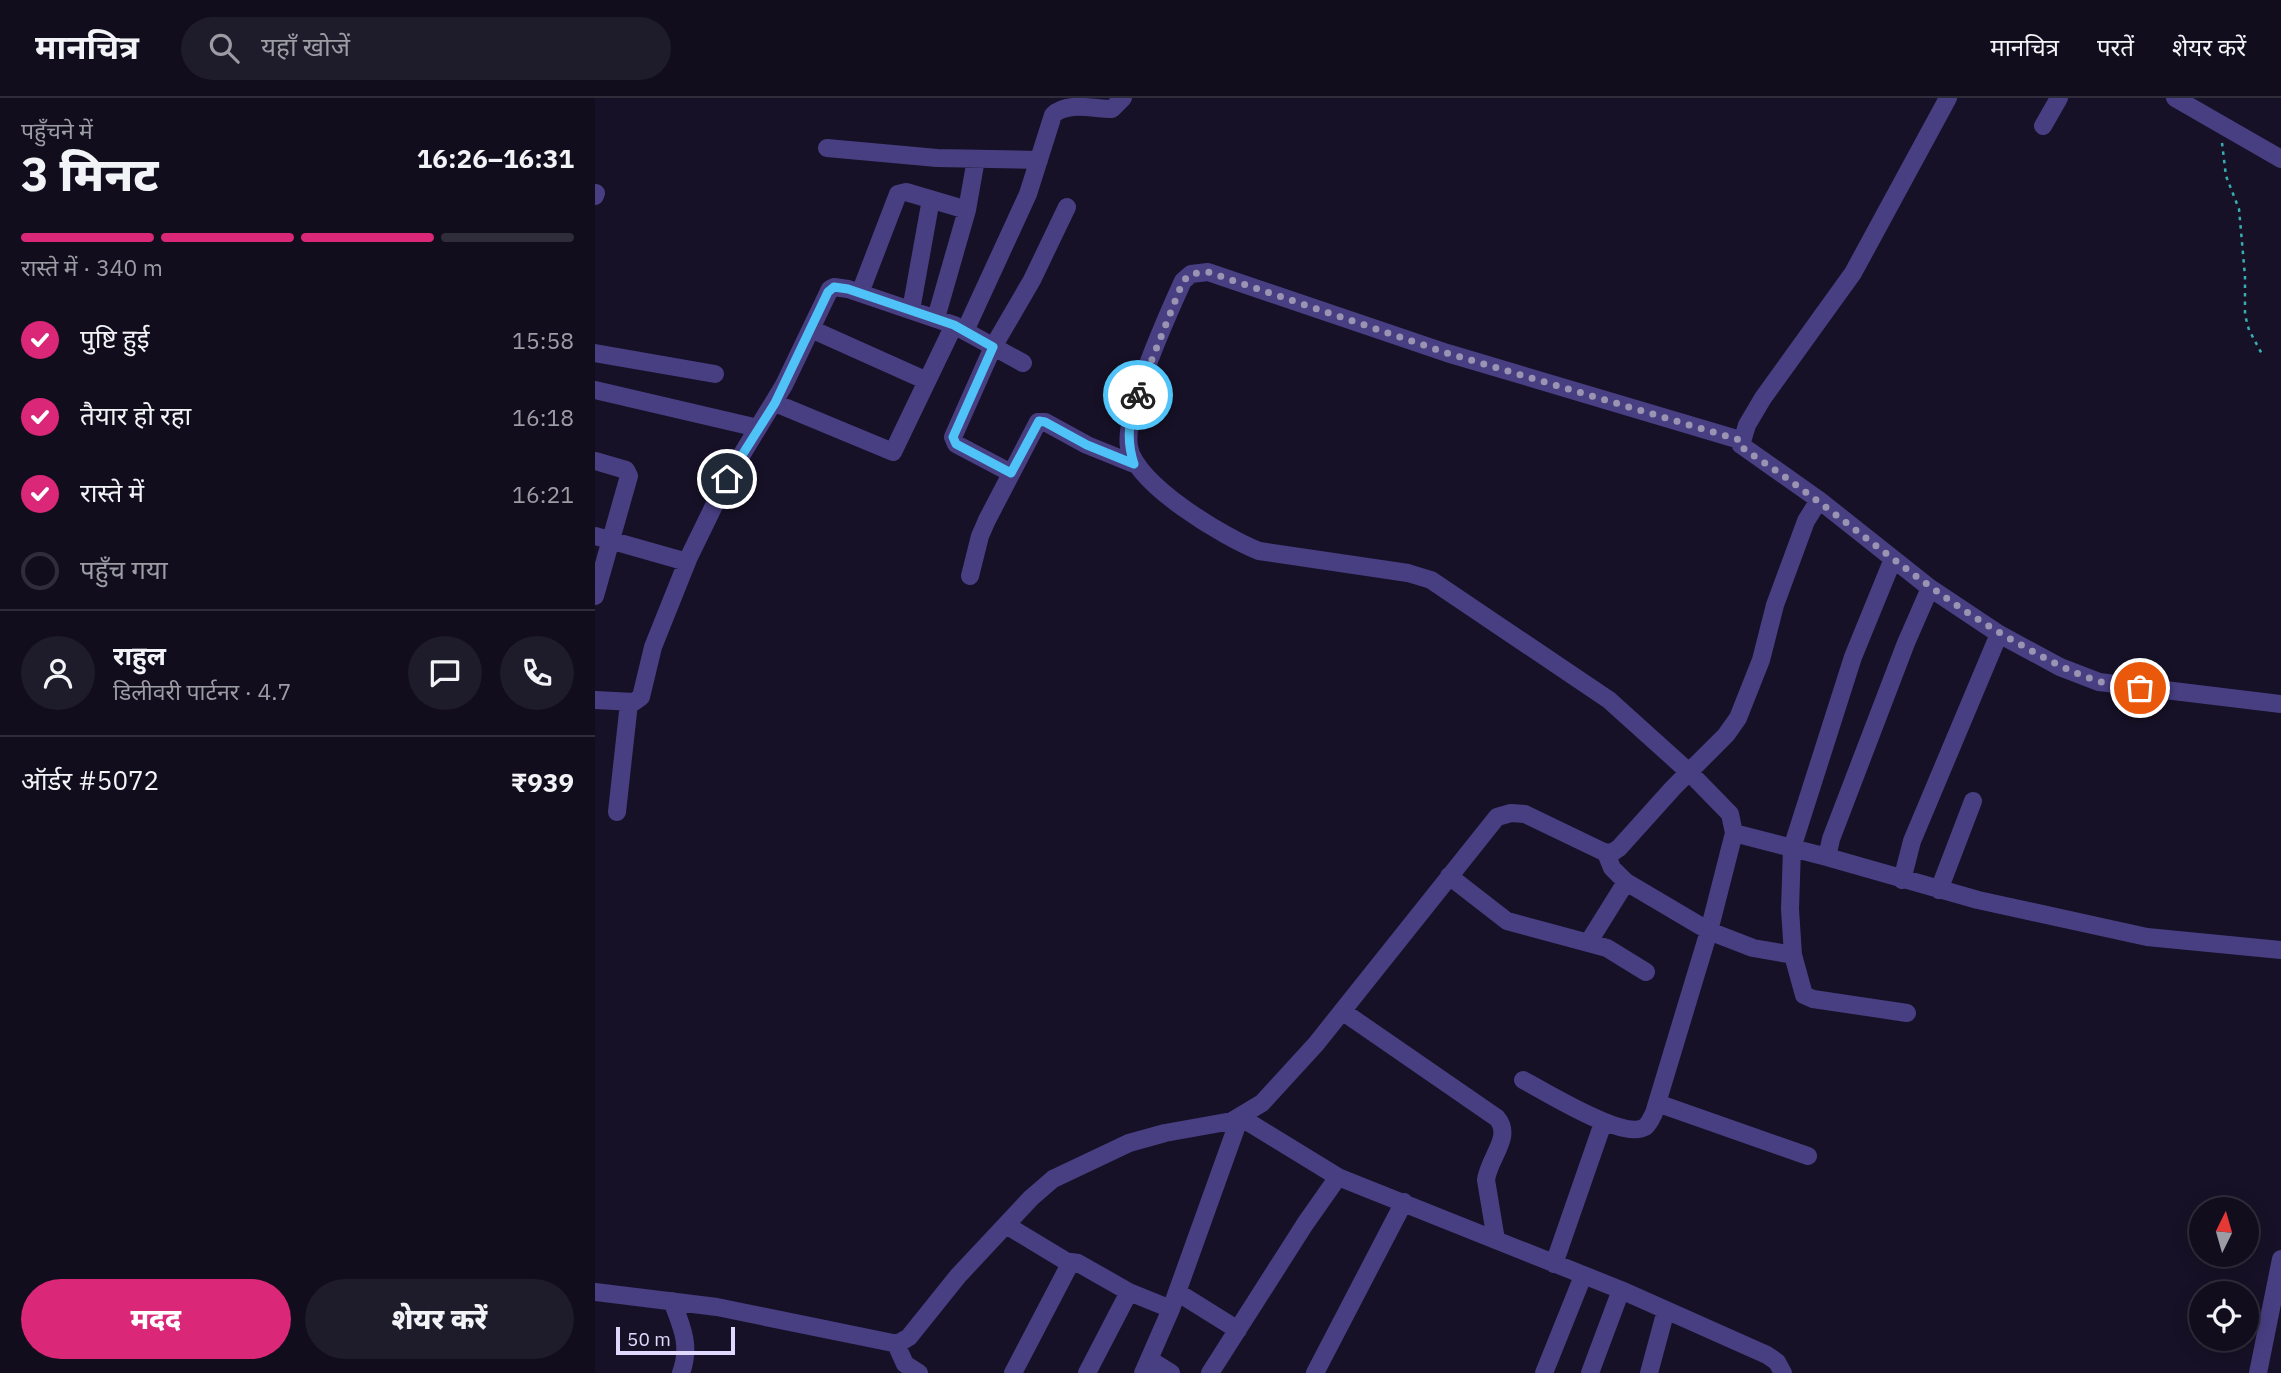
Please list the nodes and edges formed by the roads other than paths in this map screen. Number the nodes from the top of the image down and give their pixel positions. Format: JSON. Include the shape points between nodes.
{"nodes":[{"id":1,"x":1123,"y":98,"type":"edge"},
{"id":2,"x":1948,"y":98,"type":"edge"},
{"id":3,"x":2059,"y":98,"type":"edge"},
{"id":4,"x":2175,"y":98,"type":"edge"},
{"id":5,"x":2042,"y":126,"type":"dead end"},
{"id":6,"x":827,"y":148,"type":"dead end"},
{"id":7,"x":976,"y":159,"type":"junction"},
{"id":8,"x":2281,"y":159,"type":"edge"},
{"id":9,"x":1039,"y":160,"type":"junction"},
{"id":10,"x":931,"y":199,"type":"junction"},
{"id":11,"x":1067,"y":208,"type":"dead end"},
{"id":12,"x":967,"y":210,"type":"junction"},
{"id":13,"x":860,"y":293,"type":"junction"},
{"id":14,"x":911,"y":310,"type":"junction"},
{"id":15,"x":936,"y":318,"type":"junction"},
{"id":16,"x":959,"y":328,"type":"junction"},
{"id":17,"x":810,"y":329,"type":"junction"},
{"id":18,"x":993,"y":347,"type":"junction"},
{"id":19,"x":595,"y":353,"type":"edge"},
{"id":20,"x":1023,"y":363,"type":"dead end"},
{"id":21,"x":715,"y":374,"type":"dead end"},
{"id":22,"x":927,"y":382,"type":"junction"},
{"id":23,"x":595,"y":390,"type":"edge"},
{"id":24,"x":775,"y":403,"type":"junction"},
{"id":25,"x":758,"y":428,"type":"junction"},
{"id":26,"x":1740,"y":440,"type":"junction"},
{"id":27,"x":595,"y":461,"type":"edge"},
{"id":28,"x":1134,"y":464,"type":"junction"},
{"id":29,"x":1011,"y":473,"type":"junction"},
{"id":30,"x":1819,"y":500,"type":"junction"},
{"id":31,"x":603,"y":538,"type":"edge"},
{"id":32,"x":1893,"y":559,"type":"junction"},
{"id":33,"x":687,"y":562,"type":"junction"},
{"id":34,"x":970,"y":576,"type":"dead end"},
{"id":35,"x":1930,"y":588,"type":"junction"},
{"id":36,"x":595,"y":596,"type":"edge"},
{"id":37,"x":1999,"y":634,"type":"junction"},
{"id":38,"x":595,"y":699,"type":"edge"},
{"id":39,"x":629,"y":702,"type":"junction"},
{"id":40,"x":2281,"y":704,"type":"edge"},
{"id":41,"x":1690,"y":773,"type":"junction"},
{"id":42,"x":1973,"y":801,"type":"dead end"},
{"id":43,"x":617,"y":811,"type":"dead end"},
{"id":44,"x":1734,"y":833,"type":"junction"},
{"id":45,"x":1792,"y":848,"type":"junction"},
{"id":46,"x":1606,"y":853,"type":"junction"},
{"id":47,"x":1827,"y":856,"type":"junction"},
{"id":48,"x":1449,"y":876,"type":"junction"},
{"id":49,"x":1902,"y":880,"type":"junction"},
{"id":50,"x":1626,"y":882,"type":"junction"},
{"id":51,"x":1939,"y":890,"type":"junction"},
{"id":52,"x":1709,"y":931,"type":"junction"},
{"id":53,"x":1588,"y":943,"type":"junction"},
{"id":54,"x":2281,"y":950,"type":"edge"},
{"id":55,"x":1793,"y":955,"type":"junction"},
{"id":56,"x":1646,"y":972,"type":"dead end"},
{"id":57,"x":1342,"y":1011,"type":"junction"},
{"id":58,"x":1907,"y":1013,"type":"dead end"},
{"id":59,"x":1523,"y":1080,"type":"dead end"},
{"id":60,"x":1657,"y":1103,"type":"junction"},
{"id":61,"x":1240,"y":1117,"type":"junction"},
{"id":62,"x":1603,"y":1123,"type":"junction"},
{"id":63,"x":1808,"y":1156,"type":"dead end"},
{"id":64,"x":1338,"y":1177,"type":"junction"},
{"id":65,"x":1404,"y":1202,"type":"junction"},
{"id":66,"x":1006,"y":1224,"type":"junction"},
{"id":67,"x":1496,"y":1240,"type":"junction"},
{"id":68,"x":2281,"y":1259,"type":"edge"},
{"id":69,"x":1069,"y":1263,"type":"junction"},
{"id":70,"x":1554,"y":1264,"type":"junction"},
{"id":71,"x":1583,"y":1276,"type":"junction"},
{"id":72,"x":1622,"y":1290,"type":"junction"},
{"id":73,"x":1129,"y":1292,"type":"junction"},
{"id":74,"x":1177,"y":1292,"type":"junction"},
{"id":75,"x":597,"y":1297,"type":"edge"},
{"id":76,"x":672,"y":1301,"type":"junction"},
{"id":77,"x":1171,"y":1309,"type":"junction"},
{"id":78,"x":1666,"y":1310,"type":"junction"},
{"id":79,"x":1238,"y":1330,"type":"junction"},
{"id":80,"x":896,"y":1344,"type":"junction"},
{"id":81,"x":1146,"y":1366,"type":"edge"},
{"id":82,"x":681,"y":1373,"type":"edge"},
{"id":83,"x":919,"y":1373,"type":"edge"},
{"id":84,"x":1013,"y":1373,"type":"edge"},
{"id":85,"x":1087,"y":1373,"type":"edge"},
{"id":86,"x":1171,"y":1373,"type":"edge"},
{"id":87,"x":1210,"y":1373,"type":"edge"},
{"id":88,"x":1315,"y":1373,"type":"edge"},
{"id":89,"x":1544,"y":1373,"type":"edge"},
{"id":90,"x":1590,"y":1373,"type":"edge"},
{"id":91,"x":1649,"y":1373,"type":"edge"},
{"id":92,"x":1783,"y":1373,"type":"edge"},
{"id":93,"x":2258,"y":1373,"type":"edge"}],
"edges":[{"from":1,"to":9,"type":"street","via":[[1112,109],[1058,110],[1051,118]]},
{"from":2,"to":26,"type":"street","via":[[1853,273],[1763,398]]},
{"from":3,"to":5,"type":"street"},
{"from":4,"to":8,"type":"street"},
{"from":6,"to":7,"type":"street"},
{"from":7,"to":9,"type":"street"},
{"from":7,"to":12,"type":"street"},
{"from":9,"to":16,"type":"street","via":[[1028,194]]},
{"from":10,"to":12,"type":"street"},
{"from":10,"to":13,"type":"street","via":[[905,191],[896,196]]},
{"from":10,"to":14,"type":"street"},
{"from":11,"to":18,"type":"street"},
{"from":12,"to":15,"type":"street"},
{"from":13,"to":14,"type":"street"},
{"from":13,"to":17,"type":"street","via":[[830,289]]},
{"from":14,"to":15,"type":"street"},
{"from":15,"to":16,"type":"street"},
{"from":16,"to":18,"type":"street"},
{"from":16,"to":22,"type":"street"},
{"from":17,"to":22,"type":"street"},
{"from":17,"to":24,"type":"street"},
{"from":18,"to":20,"type":"street"},
{"from":18,"to":29,"type":"street","via":[[953,437],[956,444]]},
{"from":19,"to":21,"type":"street"},
{"from":22,"to":24,"type":"street","via":[[897,448],[883,459]]},
{"from":23,"to":25,"type":"street"},
{"from":24,"to":25,"type":"street"},
{"from":25,"to":33,"type":"street","via":[[727,479]]},
{"from":26,"to":28,"type":"street","via":[[1447,353],[1208,272],[1191,274],[1183,281],[1135,401],[1128,437]]},
{"from":26,"to":30,"type":"street","via":[[1745,450]]},
{"from":27,"to":31,"type":"street","via":[[629,474]]},
{"from":28,"to":29,"type":"street","via":[[1039,421]]},
{"from":28,"to":41,"type":"street","via":[[1189,512],[1238,544],[1280,556],[1431,580],[1609,699]]},
{"from":29,"to":34,"type":"street","via":[[980,536]]},
{"from":30,"to":32,"type":"street"},
{"from":30,"to":41,"type":"street","via":[[1806,521],[1779,593],[1761,660],[1738,718]]},
{"from":31,"to":33,"type":"street"},
{"from":31,"to":36,"type":"street"},
{"from":32,"to":35,"type":"street"},
{"from":32,"to":45,"type":"street","via":[[1853,657]]},
{"from":33,"to":39,"type":"street","via":[[653,648],[641,697]]},
{"from":35,"to":37,"type":"street"},
{"from":35,"to":47,"type":"street"},
{"from":37,"to":40,"type":"street","via":[[2099,682]]},
{"from":37,"to":49,"type":"street","via":[[1912,841]]},
{"from":38,"to":39,"type":"street"},
{"from":39,"to":43,"type":"street"},
{"from":41,"to":44,"type":"street","via":[[1726,808]]},
{"from":41,"to":46,"type":"street","via":[[1619,848]]},
{"from":42,"to":51,"type":"street"},
{"from":44,"to":45,"type":"street"},
{"from":44,"to":52,"type":"street"},
{"from":45,"to":47,"type":"street"},
{"from":45,"to":55,"type":"street"},
{"from":46,"to":48,"type":"street","via":[[1525,814],[1504,814]]},
{"from":46,"to":50,"type":"street","via":[[1612,868]]},
{"from":47,"to":49,"type":"street"},
{"from":48,"to":53,"type":"street","via":[[1507,922]]},
{"from":48,"to":57,"type":"street"},
{"from":49,"to":51,"type":"street"},
{"from":50,"to":52,"type":"street"},
{"from":50,"to":53,"type":"street"},
{"from":51,"to":54,"type":"street","via":[[2147,937]]},
{"from":52,"to":55,"type":"street","via":[[1753,948]]},
{"from":52,"to":60,"type":"street"},
{"from":53,"to":56,"type":"street","via":[[1612,950]]},
{"from":55,"to":58,"type":"street","via":[[1804,995]]},
{"from":57,"to":61,"type":"street","via":[[1272,1094]]},
{"from":57,"to":67,"type":"street","via":[[1503,1125],[1486,1180]]},
{"from":59,"to":62,"type":"street"},
{"from":60,"to":62,"type":"street","via":[[1643,1128]]},
{"from":60,"to":63,"type":"street"},
{"from":61,"to":64,"type":"street"},
{"from":61,"to":66,"type":"street","via":[[1129,1143],[1080,1165],[1053,1180]]},
{"from":61,"to":74,"type":"street"},
{"from":62,"to":70,"type":"street"},
{"from":64,"to":65,"type":"street"},
{"from":64,"to":79,"type":"street"},
{"from":65,"to":67,"type":"street"},
{"from":65,"to":88,"type":"street"},
{"from":66,"to":69,"type":"street"},
{"from":66,"to":80,"type":"street","via":[[909,1337]]},
{"from":67,"to":70,"type":"street"},
{"from":68,"to":93,"type":"street"},
{"from":69,"to":73,"type":"street","via":[[1078,1263]]},
{"from":69,"to":84,"type":"street"},
{"from":70,"to":71,"type":"street"},
{"from":71,"to":72,"type":"street"},
{"from":71,"to":89,"type":"street"},
{"from":72,"to":78,"type":"street"},
{"from":72,"to":90,"type":"street"},
{"from":73,"to":77,"type":"street"},
{"from":73,"to":85,"type":"street"},
{"from":74,"to":77,"type":"street"},
{"from":74,"to":79,"type":"street"},
{"from":75,"to":76,"type":"street"},
{"from":76,"to":80,"type":"street"},
{"from":76,"to":82,"type":"street","via":[[687,1350]]},
{"from":77,"to":81,"type":"street"},
{"from":78,"to":91,"type":"street"},
{"from":78,"to":92,"type":"street","via":[[1767,1355]]},
{"from":79,"to":87,"type":"street"},
{"from":80,"to":83,"type":"street","via":[[905,1364]]},
{"from":81,"to":86,"type":"street"}]}
